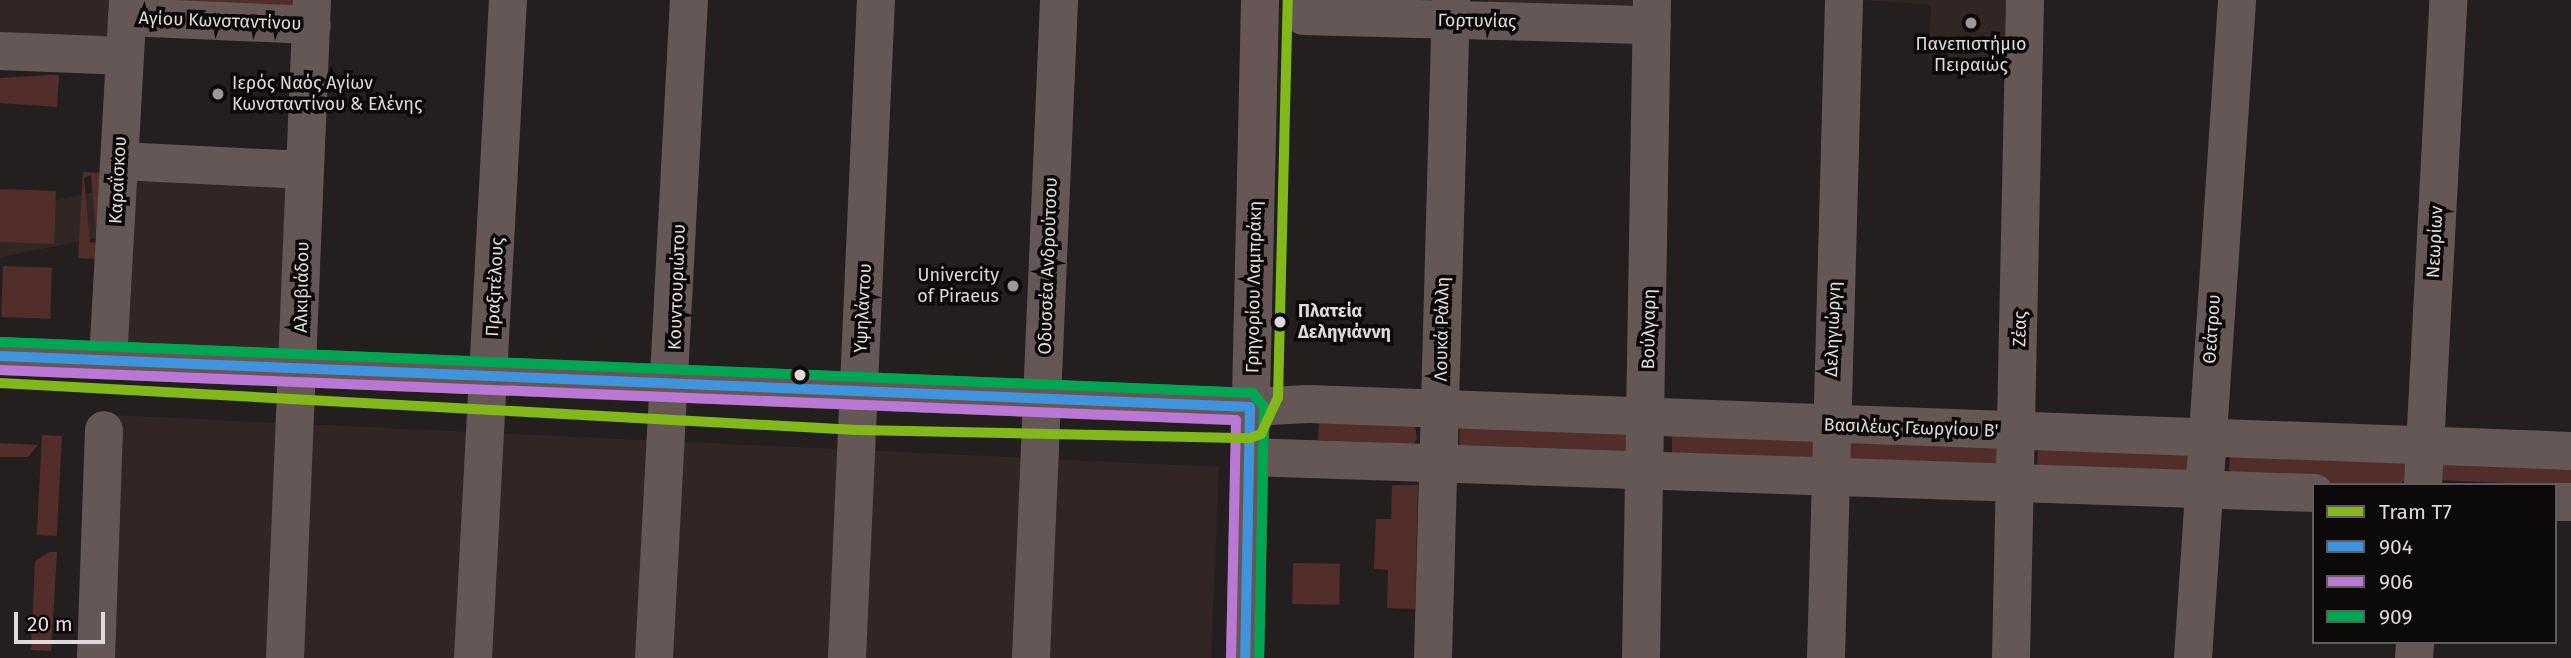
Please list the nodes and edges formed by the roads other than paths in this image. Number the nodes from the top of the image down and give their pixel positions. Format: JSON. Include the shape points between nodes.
{"nodes":[{"id":1,"x":508,"y":0,"type":"edge"},
{"id":2,"x":689,"y":0,"type":"edge"},
{"id":3,"x":876,"y":0,"type":"edge"},
{"id":4,"x":1059,"y":0,"type":"edge"},
{"id":5,"x":1260,"y":0,"type":"edge"},
{"id":6,"x":1844,"y":0,"type":"edge"},
{"id":7,"x":2025,"y":0,"type":"edge"},
{"id":8,"x":2237,"y":0,"type":"edge"},
{"id":9,"x":2448,"y":0,"type":"edge"},
{"id":10,"x":128,"y":8,"type":"edge"},
{"id":11,"x":1451,"y":10,"type":"edge"},
{"id":12,"x":1652,"y":12,"type":"edge"},
{"id":13,"x":1303,"y":16,"type":"dead end"},
{"id":14,"x":312,"y":17,"type":"edge"},
{"id":15,"x":0,"y":51,"type":"edge"},
{"id":16,"x":125,"y":56,"type":"junction"},
{"id":17,"x":120,"y":161,"type":"junction"},
{"id":18,"x":305,"y":170,"type":"junction"},
{"id":19,"x":0,"y":356,"type":"edge"},
{"id":20,"x":108,"y":360,"type":"junction"},
{"id":21,"x":299,"y":369,"type":"junction"},
{"id":22,"x":489,"y":376,"type":"junction"},
{"id":23,"x":673,"y":384,"type":"junction"},
{"id":24,"x":859,"y":391,"type":"junction"},
{"id":25,"x":1042,"y":399,"type":"junction"},
{"id":26,"x":1250,"y":407,"type":"junction"},
{"id":27,"x":1440,"y":410,"type":"junction"},
{"id":28,"x":1648,"y":418,"type":"junction"},
{"id":29,"x":1830,"y":424,"type":"junction"},
{"id":30,"x":104,"y":430,"type":"dead end"},
{"id":31,"x":2018,"y":432,"type":"junction"},
{"id":32,"x":2204,"y":438,"type":"junction"},
{"id":33,"x":2424,"y":446,"type":"junction"},
{"id":34,"x":2571,"y":451,"type":"edge"},
{"id":35,"x":1250,"y":457,"type":"junction"},
{"id":36,"x":1439,"y":464,"type":"junction"},
{"id":37,"x":1644,"y":471,"type":"junction"},
{"id":38,"x":1829,"y":477,"type":"junction"},
{"id":39,"x":2423,"y":483,"type":"edge"},
{"id":40,"x":2015,"y":484,"type":"junction"},
{"id":41,"x":2204,"y":490,"type":"junction"},
{"id":42,"x":2312,"y":494,"type":"edge"},
{"id":43,"x":96,"y":658,"type":"edge"},
{"id":44,"x":285,"y":658,"type":"edge"},
{"id":45,"x":473,"y":658,"type":"edge"},
{"id":46,"x":654,"y":658,"type":"edge"},
{"id":47,"x":847,"y":658,"type":"edge"},
{"id":48,"x":1031,"y":658,"type":"edge"},
{"id":49,"x":1245,"y":658,"type":"edge"},
{"id":50,"x":1433,"y":658,"type":"edge"},
{"id":51,"x":1641,"y":658,"type":"edge"},
{"id":52,"x":1826,"y":658,"type":"edge"},
{"id":53,"x":2011,"y":658,"type":"edge"},
{"id":54,"x":2193,"y":658,"type":"edge"}],
"edges":[{"from":1,"to":22,"type":"street","name":"Πραξιτέλους"},
{"from":2,"to":23,"type":"street","name":"Κουντουριώτου"},
{"from":3,"to":24,"type":"street","name":"Υψηλάντου"},
{"from":4,"to":25,"type":"street","name":"Οδυσσέα Ανδρούτσου"},
{"from":5,"to":26,"type":"main road","name":"Γρηγορίου Λαμπράκη"},
{"from":6,"to":29,"type":"street","name":"Δεληγιώργη"},
{"from":7,"to":31,"type":"street","name":"Ζέας"},
{"from":8,"to":32,"type":"street","name":"Θεάτρου"},
{"from":9,"to":33,"type":"street","name":"Νεωρίων"},
{"from":10,"to":14,"type":"street","name":"Αγίου Κωνσταντίνου"},
{"from":10,"to":16,"type":"street","name":"Καραΐσκου"},
{"from":11,"to":12,"type":"street","name":"Γορτυνίας"},
{"from":11,"to":13,"type":"street","name":"Γορτυνίας"},
{"from":11,"to":27,"type":"street","name":"Λουκά Ράλλη"},
{"from":12,"to":28,"type":"street","name":"Βούλγαρη"},
{"from":14,"to":18,"type":"street","name":"Αλκιβιάδου"},
{"from":15,"to":16,"type":"street"},
{"from":16,"to":17,"type":"street","name":"Καραΐσκου"},
{"from":17,"to":18,"type":"street"},
{"from":17,"to":20,"type":"street","name":"Καραΐσκου"},
{"from":18,"to":21,"type":"street","name":"Αλκιβιάδου"},
{"from":19,"to":20,"type":"main road"},
{"from":20,"to":21,"type":"main road"},
{"from":21,"to":22,"type":"main road"},
{"from":21,"to":44,"type":"street","name":"Αλκιβιάδου"},
{"from":22,"to":23,"type":"main road"},
{"from":22,"to":45,"type":"street","name":"Πραξιτέλους"},
{"from":23,"to":24,"type":"main road"},
{"from":23,"to":46,"type":"street","name":"Κουντουριώτου"},
{"from":24,"to":25,"type":"main road"},
{"from":24,"to":47,"type":"street","name":"Υψηλάντου"},
{"from":25,"to":26,"type":"main road"},
{"from":25,"to":48,"type":"street","name":"Οδυσσέα Ανδρούτσου"},
{"from":26,"to":27,"type":"street","name":"Βασιλέως Γεωργίου Β'"},
{"from":26,"to":35,"type":"main road","name":"Γρηγορίου Λαμπράκη"},
{"from":27,"to":28,"type":"street","name":"Βασιλέως Γεωργίου Β'"},
{"from":27,"to":36,"type":"street","name":"Λουκά Ράλλη"},
{"from":28,"to":29,"type":"street","name":"Βασιλέως Γεωργίου Β'"},
{"from":28,"to":37,"type":"street","name":"Βούλγαρη"},
{"from":29,"to":31,"type":"street","name":"Βασιλέως Γεωργίου Β'"},
{"from":29,"to":38,"type":"street","name":"Δεληγιώργη"},
{"from":30,"to":43,"type":"street"},
{"from":31,"to":32,"type":"street","name":"Βασιλέως Γεωργίου Β'"},
{"from":31,"to":40,"type":"street","name":"Ζέας"},
{"from":32,"to":33,"type":"street","name":"Βασιλέως Γεωργίου Β'"},
{"from":32,"to":41,"type":"street","name":"Θεάτρου"},
{"from":33,"to":34,"type":"street","name":"Βασιλέως Γεωργίου Β'"},
{"from":33,"to":39,"type":"street","name":"Νεωρίων"},
{"from":35,"to":36,"type":"street"},
{"from":35,"to":49,"type":"main road","name":"Γρηγορίου Λαμπράκη"},
{"from":36,"to":37,"type":"street"},
{"from":36,"to":50,"type":"street","name":"Λουκά Ράλλη"},
{"from":37,"to":38,"type":"street"},
{"from":37,"to":51,"type":"street","name":"Βούλγαρη"},
{"from":38,"to":40,"type":"street"},
{"from":38,"to":52,"type":"street","name":"Δεληγιώργη"},
{"from":40,"to":41,"type":"street"},
{"from":40,"to":53,"type":"street","name":"Ζέας"},
{"from":41,"to":42,"type":"street"},
{"from":41,"to":54,"type":"street","name":"Θεάτρου"}]}
